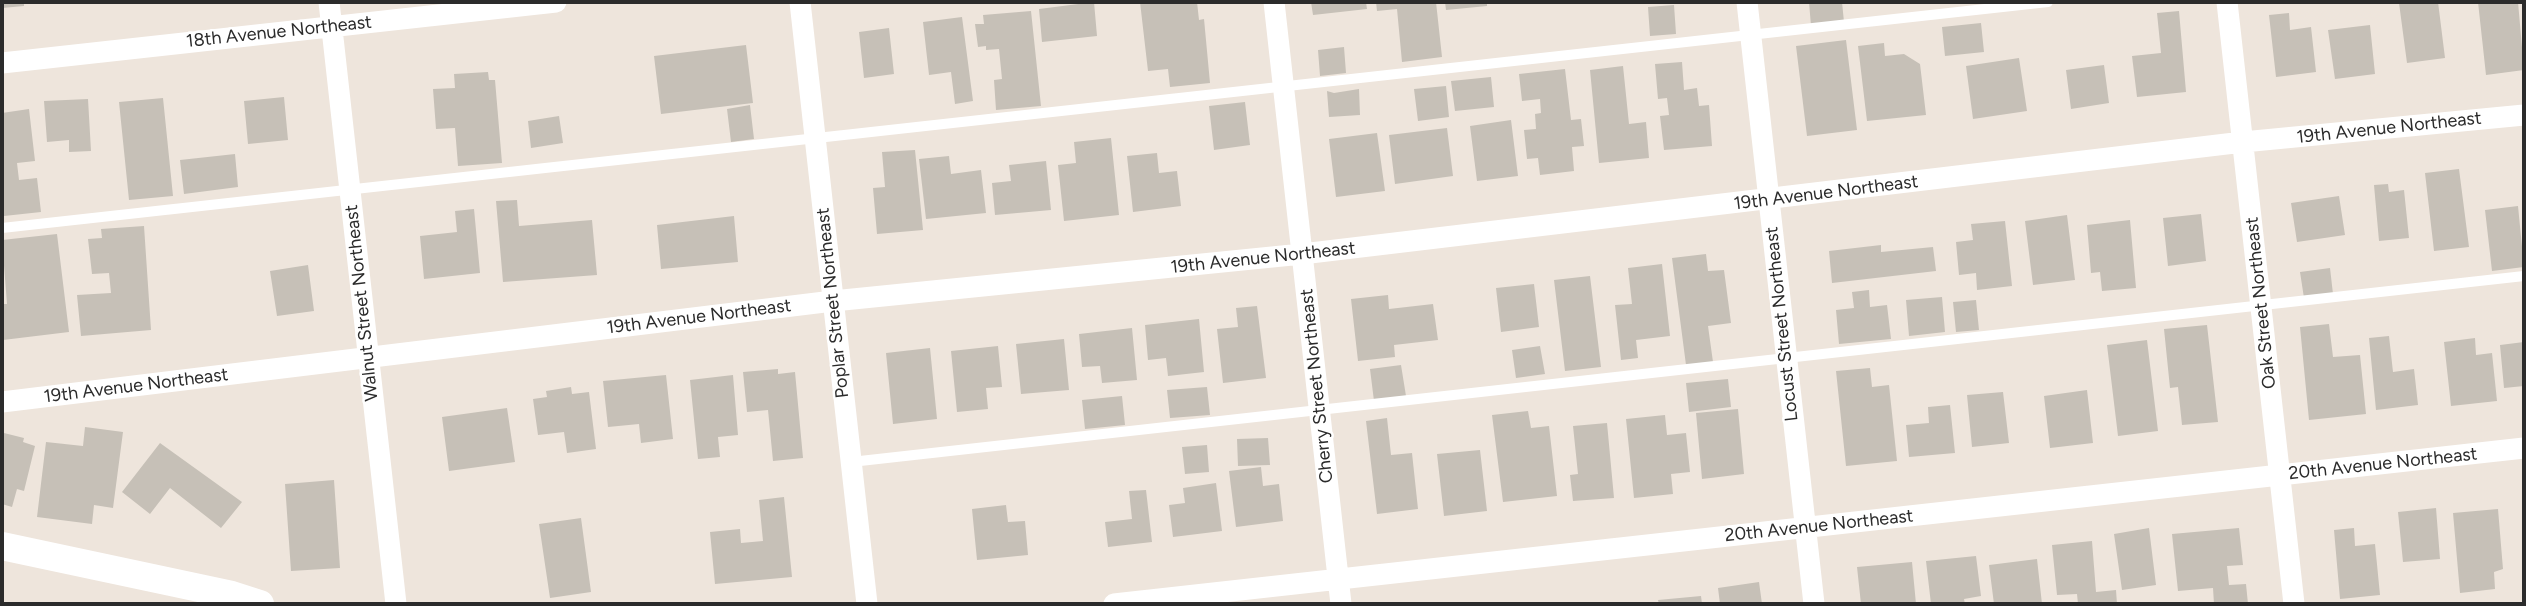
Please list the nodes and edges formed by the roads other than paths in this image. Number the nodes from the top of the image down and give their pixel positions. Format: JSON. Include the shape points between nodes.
{"nodes":[{"id":1,"x":329,"y":2,"type":"edge"},
{"id":2,"x":556,"y":2,"type":"edge"},
{"id":3,"x":800,"y":2,"type":"edge"},
{"id":4,"x":1274,"y":2,"type":"edge"},
{"id":5,"x":1747,"y":2,"type":"edge"},
{"id":6,"x":2048,"y":2,"type":"edge"},
{"id":7,"x":2228,"y":2,"type":"edge"},
{"id":8,"x":332,"y":27,"type":"junction"},
{"id":9,"x":1751,"y":35,"type":"junction"},
{"id":10,"x":2,"y":63,"type":"edge"},
{"id":11,"x":1283,"y":86,"type":"junction"},
{"id":12,"x":2524,"y":115,"type":"edge"},
{"id":13,"x":815,"y":138,"type":"junction"},
{"id":14,"x":2243,"y":142,"type":"junction"},
{"id":15,"x":350,"y":190,"type":"junction"},
{"id":16,"x":1769,"y":200,"type":"junction"},
{"id":17,"x":2,"y":228,"type":"edge"},
{"id":18,"x":1302,"y":254,"type":"junction"},
{"id":19,"x":2524,"y":276,"type":"edge"},
{"id":20,"x":833,"y":301,"type":"junction"},
{"id":21,"x":2261,"y":306,"type":"junction"},
{"id":22,"x":369,"y":358,"type":"junction"},
{"id":23,"x":1786,"y":358,"type":"junction"},
{"id":24,"x":2,"y":402,"type":"edge"},
{"id":25,"x":1319,"y":410,"type":"junction"},
{"id":26,"x":2524,"y":448,"type":"edge"},
{"id":27,"x":851,"y":462,"type":"junction"},
{"id":28,"x":2280,"y":475,"type":"junction"},
{"id":29,"x":1805,"y":528,"type":"junction"},
{"id":30,"x":2,"y":546,"type":"edge"},
{"id":31,"x":1338,"y":579,"type":"junction"},
{"id":32,"x":260,"y":604,"type":"edge"},
{"id":33,"x":396,"y":604,"type":"edge"},
{"id":34,"x":867,"y":604,"type":"edge"},
{"id":35,"x":1114,"y":604,"type":"edge"},
{"id":36,"x":1341,"y":604,"type":"edge"},
{"id":37,"x":1814,"y":604,"type":"edge"},
{"id":38,"x":2294,"y":604,"type":"edge"}],
"edges":[{"from":1,"to":8,"type":"street","name":"Walnut Street Northeast"},
{"from":2,"to":8,"type":"street","name":"18th Avenue Northeast"},
{"from":3,"to":13,"type":"street","name":"Poplar Street Northeast"},
{"from":4,"to":11,"type":"street","name":"Cherry Street Northeast"},
{"from":5,"to":9,"type":"street","name":"Locust Street Northeast"},
{"from":6,"to":9,"type":"lane"},
{"from":7,"to":14,"type":"street","name":"Oak Street Northeast"},
{"from":8,"to":10,"type":"street","name":"18th Avenue Northeast"},
{"from":8,"to":15,"type":"street","name":"Walnut Street Northeast"},
{"from":9,"to":11,"type":"lane"},
{"from":9,"to":16,"type":"street","name":"Locust Street Northeast"},
{"from":11,"to":13,"type":"lane"},
{"from":11,"to":18,"type":"street","name":"Cherry Street Northeast"},
{"from":12,"to":14,"type":"street","name":"19th Avenue Northeast"},
{"from":13,"to":15,"type":"lane"},
{"from":13,"to":20,"type":"street","name":"Poplar Street Northeast"},
{"from":14,"to":16,"type":"street","name":"19th Avenue Northeast"},
{"from":14,"to":21,"type":"street","name":"Oak Street Northeast"},
{"from":15,"to":17,"type":"lane"},
{"from":15,"to":22,"type":"street","name":"Walnut Street Northeast"},
{"from":16,"to":18,"type":"street","name":"19th Avenue Northeast"},
{"from":16,"to":23,"type":"street","name":"Locust Street Northeast"},
{"from":18,"to":20,"type":"street","name":"19th Avenue Northeast"},
{"from":18,"to":25,"type":"street","name":"Cherry Street Northeast"},
{"from":19,"to":21,"type":"lane"},
{"from":20,"to":22,"type":"street","name":"19th Avenue Northeast"},
{"from":20,"to":27,"type":"street","name":"Poplar Street Northeast"},
{"from":21,"to":23,"type":"lane"},
{"from":21,"to":28,"type":"street","name":"Oak Street Northeast"},
{"from":22,"to":24,"type":"street","name":"19th Avenue Northeast"},
{"from":22,"to":33,"type":"street","name":"Walnut Street Northeast"},
{"from":23,"to":25,"type":"lane"},
{"from":23,"to":29,"type":"street","name":"Locust Street Northeast"},
{"from":25,"to":27,"type":"lane"},
{"from":25,"to":31,"type":"street","name":"Cherry Street Northeast"},
{"from":26,"to":28,"type":"street","name":"20th Avenue Northeast"},
{"from":27,"to":34,"type":"street","name":"Poplar Street Northeast"},
{"from":28,"to":29,"type":"street","name":"20th Avenue Northeast"},
{"from":28,"to":38,"type":"street","name":"Oak Street Northeast"},
{"from":29,"to":31,"type":"street","name":"20th Avenue Northeast"},
{"from":29,"to":37,"type":"street","name":"Locust Street Northeast"},
{"from":30,"to":32,"type":"street"},
{"from":31,"to":35,"type":"street","name":"20th Avenue Northeast"},
{"from":31,"to":36,"type":"street","name":"Cherry Street Northeast"}]}
